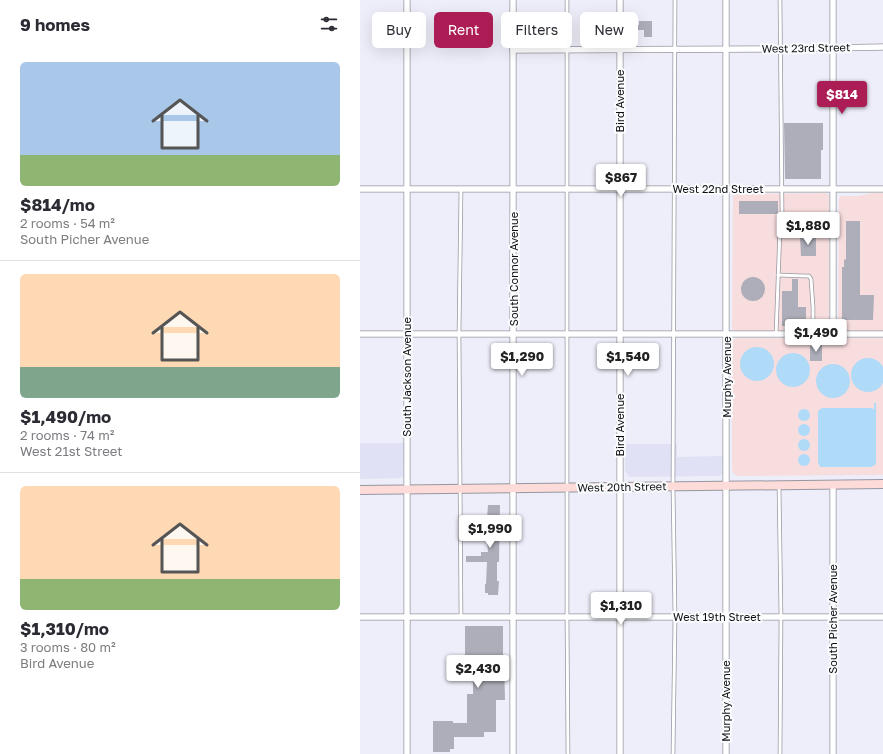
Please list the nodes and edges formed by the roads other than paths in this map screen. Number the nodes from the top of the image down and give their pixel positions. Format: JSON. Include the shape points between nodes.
{"nodes":[{"id":1,"x":407,"y":0,"type":"edge"},
{"id":2,"x":513,"y":0,"type":"edge"},
{"id":3,"x":567,"y":0,"type":"edge"},
{"id":4,"x":620,"y":0,"type":"edge"},
{"id":5,"x":675,"y":0,"type":"edge"},
{"id":6,"x":726,"y":0,"type":"edge"},
{"id":7,"x":780,"y":0,"type":"edge"},
{"id":8,"x":833,"y":0,"type":"edge"},
{"id":9,"x":883,"y":47,"type":"edge"},
{"id":10,"x":833,"y":48,"type":"junction"},
{"id":11,"x":675,"y":49,"type":"junction"},
{"id":12,"x":726,"y":49,"type":"junction"},
{"id":13,"x":780,"y":49,"type":"junction"},
{"id":14,"x":513,"y":50,"type":"junction"},
{"id":15,"x":567,"y":50,"type":"junction"},
{"id":16,"x":620,"y":50,"type":"junction"},
{"id":17,"x":360,"y":189,"type":"edge"},
{"id":18,"x":407,"y":189,"type":"junction"},
{"id":19,"x":461,"y":189,"type":"junction"},
{"id":20,"x":513,"y":189,"type":"junction"},
{"id":21,"x":567,"y":189,"type":"junction"},
{"id":22,"x":620,"y":189,"type":"junction"},
{"id":23,"x":674,"y":189,"type":"junction"},
{"id":24,"x":727,"y":189,"type":"junction"},
{"id":25,"x":782,"y":189,"type":"junction"},
{"id":26,"x":833,"y":189,"type":"junction"},
{"id":27,"x":883,"y":189,"type":"edge"},
{"id":28,"x":778,"y":275,"type":"junction"},
{"id":29,"x":360,"y":334,"type":"edge"},
{"id":30,"x":407,"y":334,"type":"junction"},
{"id":31,"x":459,"y":334,"type":"junction"},
{"id":32,"x":514,"y":334,"type":"junction"},
{"id":33,"x":567,"y":334,"type":"junction"},
{"id":34,"x":620,"y":334,"type":"junction"},
{"id":35,"x":813,"y":334,"type":"junction"},
{"id":36,"x":883,"y":334,"type":"edge"},
{"id":37,"x":674,"y":335,"type":"junction"},
{"id":38,"x":727,"y":335,"type":"junction"},
{"id":39,"x":776,"y":335,"type":"junction"},
{"id":40,"x":833,"y":335,"type":"junction"},
{"id":41,"x":883,"y":484,"type":"edge"},
{"id":42,"x":833,"y":485,"type":"junction"},
{"id":43,"x":673,"y":486,"type":"junction"},
{"id":44,"x":726,"y":486,"type":"junction"},
{"id":45,"x":779,"y":486,"type":"junction"},
{"id":46,"x":620,"y":487,"type":"junction"},
{"id":47,"x":514,"y":488,"type":"junction"},
{"id":48,"x":567,"y":488,"type":"junction"},
{"id":49,"x":407,"y":489,"type":"junction"},
{"id":50,"x":460,"y":489,"type":"junction"},
{"id":51,"x":360,"y":490,"type":"edge"},
{"id":52,"x":360,"y":617,"type":"edge"},
{"id":53,"x":407,"y":617,"type":"junction"},
{"id":54,"x":461,"y":617,"type":"junction"},
{"id":55,"x":514,"y":617,"type":"junction"},
{"id":56,"x":567,"y":617,"type":"junction"},
{"id":57,"x":620,"y":617,"type":"junction"},
{"id":58,"x":675,"y":617,"type":"junction"},
{"id":59,"x":726,"y":617,"type":"junction"},
{"id":60,"x":781,"y":617,"type":"junction"},
{"id":61,"x":833,"y":617,"type":"junction"},
{"id":62,"x":883,"y":617,"type":"edge"},
{"id":63,"x":407,"y":754,"type":"edge"},
{"id":64,"x":513,"y":754,"type":"edge"},
{"id":65,"x":568,"y":754,"type":"edge"},
{"id":66,"x":620,"y":754,"type":"edge"},
{"id":67,"x":674,"y":754,"type":"edge"},
{"id":68,"x":726,"y":754,"type":"edge"},
{"id":69,"x":780,"y":754,"type":"edge"},
{"id":70,"x":833,"y":754,"type":"edge"}],
"edges":[{"from":1,"to":18,"type":"street","name":"South Jackson Avenue"},
{"from":2,"to":14,"type":"street","name":"South Connor Avenue"},
{"from":3,"to":15,"type":"lane"},
{"from":4,"to":16,"type":"street","name":"Bird Avenue"},
{"from":5,"to":11,"type":"lane"},
{"from":6,"to":12,"type":"street","name":"Murphy Avenue"},
{"from":7,"to":13,"type":"lane"},
{"from":8,"to":10,"type":"street"},
{"from":9,"to":10,"type":"street","name":"West 23rd Street"},
{"from":10,"to":13,"type":"street","name":"West 23rd Street"},
{"from":10,"to":26,"type":"street"},
{"from":11,"to":12,"type":"street","name":"West 23rd Street"},
{"from":11,"to":16,"type":"street","name":"West 23rd Street"},
{"from":11,"to":23,"type":"lane"},
{"from":12,"to":13,"type":"street","name":"West 23rd Street"},
{"from":12,"to":24,"type":"street","name":"Murphy Avenue"},
{"from":13,"to":25,"type":"lane"},
{"from":14,"to":15,"type":"street","name":"West 23rd Street"},
{"from":14,"to":20,"type":"street","name":"South Connor Avenue"},
{"from":15,"to":16,"type":"street","name":"West 23rd Street"},
{"from":15,"to":21,"type":"lane"},
{"from":16,"to":22,"type":"street","name":"Bird Avenue"},
{"from":17,"to":18,"type":"street","name":"West 22nd Street"},
{"from":18,"to":19,"type":"street","name":"West 22nd Street"},
{"from":18,"to":30,"type":"street","name":"South Jackson Avenue"},
{"from":19,"to":20,"type":"street","name":"West 22nd Street"},
{"from":19,"to":31,"type":"lane"},
{"from":20,"to":21,"type":"street","name":"West 22nd Street"},
{"from":20,"to":32,"type":"street","name":"South Connor Avenue"},
{"from":21,"to":22,"type":"street","name":"West 22nd Street"},
{"from":21,"to":33,"type":"lane"},
{"from":22,"to":23,"type":"street","name":"West 22nd Street"},
{"from":22,"to":34,"type":"street","name":"Bird Avenue"},
{"from":23,"to":24,"type":"street","name":"West 22nd Street"},
{"from":23,"to":37,"type":"lane"},
{"from":24,"to":25,"type":"street","name":"West 22nd Street"},
{"from":24,"to":38,"type":"street","name":"Murphy Avenue"},
{"from":25,"to":26,"type":"street","name":"West 22nd Street"},
{"from":25,"to":28,"type":"lane"},
{"from":26,"to":27,"type":"street","name":"West 22nd Street"},
{"from":26,"to":40,"type":"street"},
{"from":28,"to":35,"type":"lane","via":[[809,276],[811,279]]},
{"from":28,"to":39,"type":"lane"},
{"from":29,"to":30,"type":"street"},
{"from":30,"to":31,"type":"street"},
{"from":30,"to":49,"type":"street","name":"South Jackson Avenue"},
{"from":31,"to":32,"type":"street"},
{"from":31,"to":50,"type":"lane"},
{"from":32,"to":33,"type":"street"},
{"from":32,"to":47,"type":"street","name":"South Connor Avenue"},
{"from":33,"to":34,"type":"street"},
{"from":33,"to":48,"type":"lane"},
{"from":34,"to":37,"type":"street"},
{"from":34,"to":46,"type":"street","name":"Bird Avenue"},
{"from":35,"to":39,"type":"street"},
{"from":35,"to":40,"type":"street"},
{"from":36,"to":40,"type":"street"},
{"from":37,"to":38,"type":"street"},
{"from":37,"to":43,"type":"lane"},
{"from":38,"to":39,"type":"street"},
{"from":38,"to":44,"type":"street","name":"Murphy Avenue"},
{"from":41,"to":42,"type":"main road","name":"West 20th Street"},
{"from":42,"to":45,"type":"main road","name":"West 20th Street"},
{"from":42,"to":61,"type":"street","name":"South Picher Avenue"},
{"from":43,"to":44,"type":"main road","name":"West 20th Street"},
{"from":43,"to":46,"type":"main road","name":"West 20th Street"},
{"from":43,"to":58,"type":"lane"},
{"from":44,"to":45,"type":"main road","name":"West 20th Street"},
{"from":44,"to":59,"type":"street","name":"Murphy Avenue"},
{"from":45,"to":60,"type":"lane"},
{"from":46,"to":48,"type":"main road","name":"West 20th Street"},
{"from":46,"to":57,"type":"street","name":"Bird Avenue"},
{"from":47,"to":48,"type":"main road","name":"West 20th Street"},
{"from":47,"to":50,"type":"main road","name":"West 20th Street"},
{"from":47,"to":55,"type":"street","name":"South Connor Avenue"},
{"from":48,"to":56,"type":"lane"},
{"from":49,"to":50,"type":"main road","name":"West 20th Street"},
{"from":49,"to":51,"type":"main road","name":"West 20th Street"},
{"from":49,"to":53,"type":"street","name":"South Jackson Avenue"},
{"from":50,"to":54,"type":"lane"},
{"from":52,"to":53,"type":"street","name":"West 19th Street"},
{"from":53,"to":54,"type":"street","name":"West 19th Street"},
{"from":53,"to":63,"type":"street","name":"South Jackson Avenue"},
{"from":54,"to":55,"type":"street","name":"West 19th Street"},
{"from":55,"to":56,"type":"street","name":"West 19th Street"},
{"from":55,"to":64,"type":"street","name":"South Connor Avenue"},
{"from":56,"to":57,"type":"street","name":"West 19th Street"},
{"from":56,"to":65,"type":"lane"},
{"from":57,"to":58,"type":"street","name":"West 19th Street"},
{"from":57,"to":66,"type":"street","name":"Bird Avenue"},
{"from":58,"to":59,"type":"street","name":"West 19th Street"},
{"from":58,"to":67,"type":"lane"},
{"from":59,"to":60,"type":"street","name":"West 19th Street"},
{"from":59,"to":68,"type":"street","name":"Murphy Avenue"},
{"from":60,"to":61,"type":"street","name":"West 19th Street"},
{"from":60,"to":69,"type":"lane"},
{"from":61,"to":62,"type":"street","name":"West 19th Street"},
{"from":61,"to":70,"type":"street","name":"South Picher Avenue"}]}
